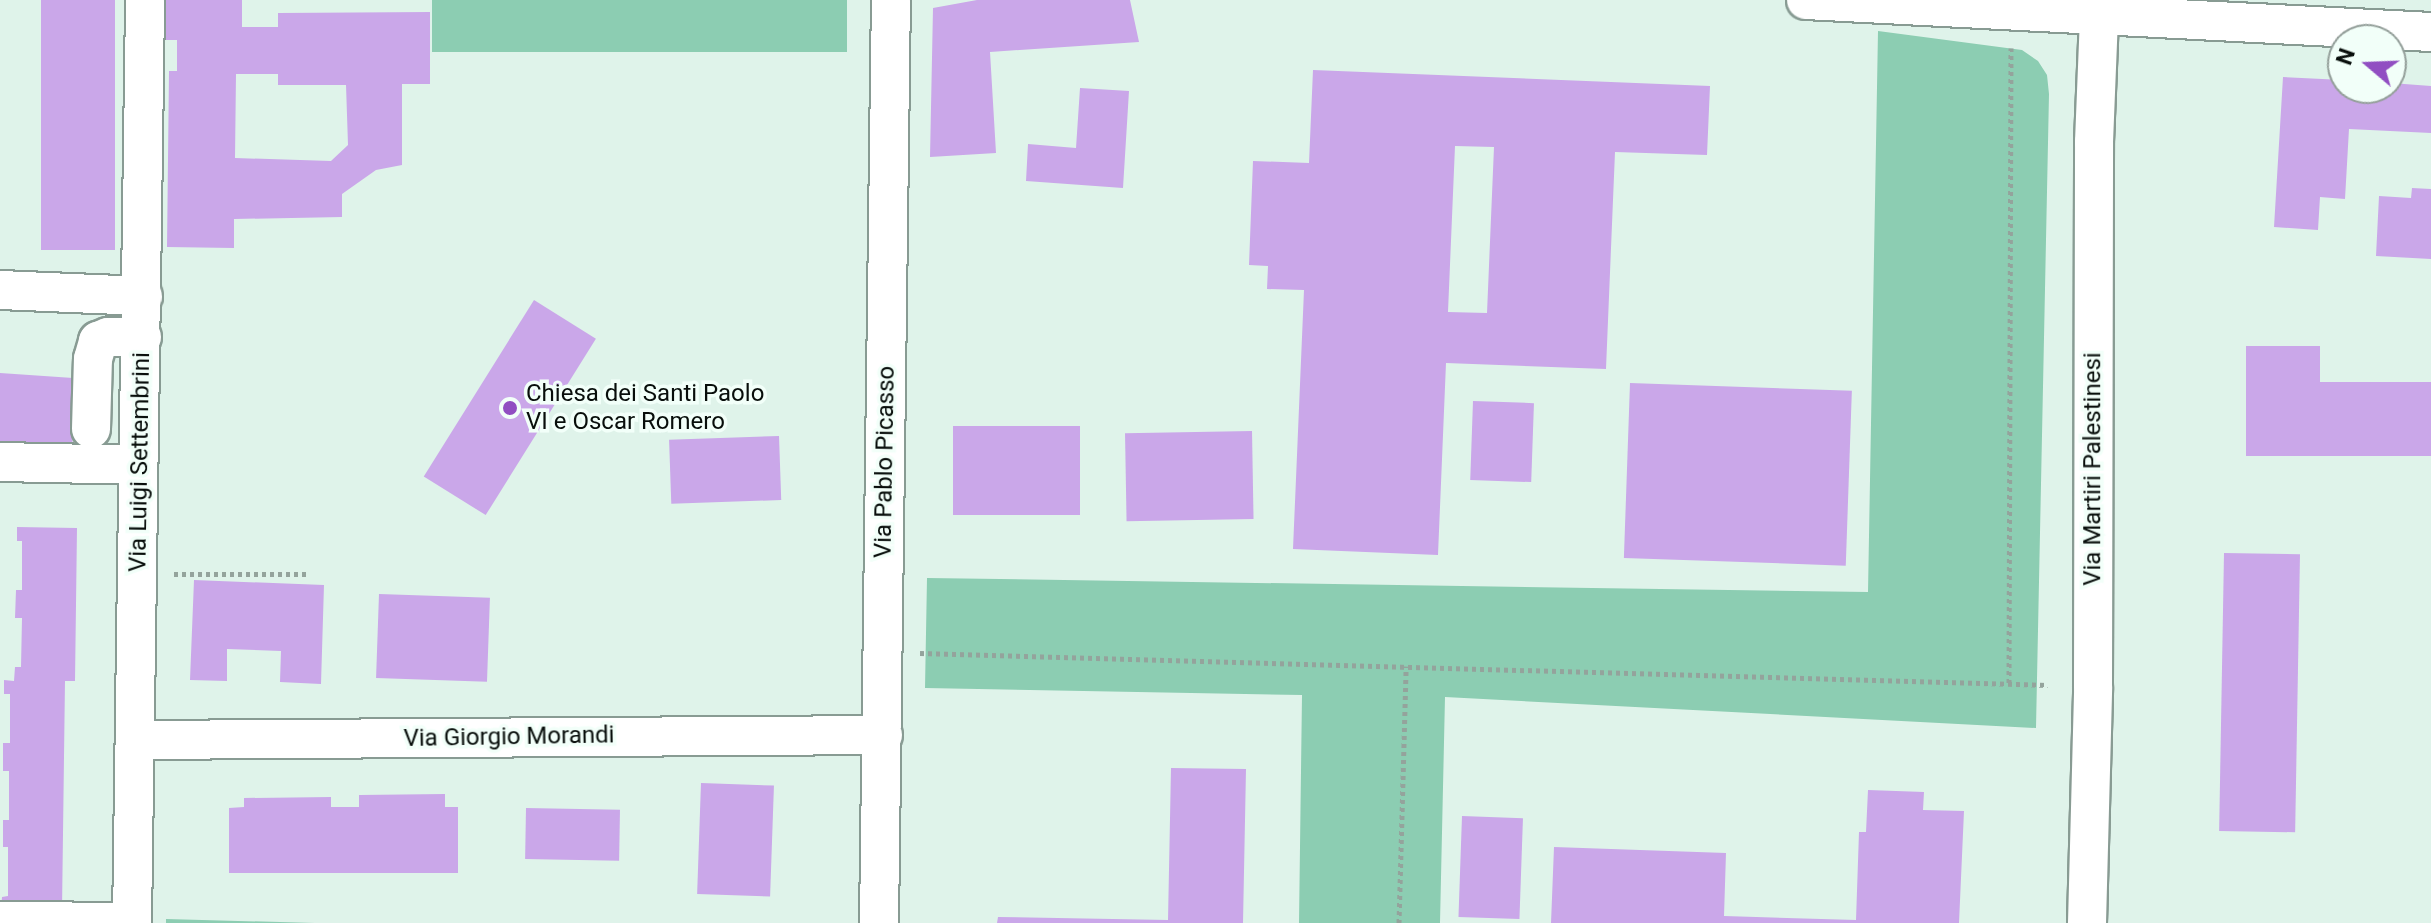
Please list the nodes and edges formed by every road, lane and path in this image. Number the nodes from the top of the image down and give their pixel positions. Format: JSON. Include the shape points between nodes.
{"nodes":[{"id":1,"x":145,"y":0,"type":"edge"},
{"id":2,"x":891,"y":0,"type":"edge"},
{"id":3,"x":1806,"y":0,"type":"edge"},
{"id":4,"x":2099,"y":15,"type":"junction"},
{"id":5,"x":2431,"y":32,"type":"edge"},
{"id":6,"x":2011,"y":41,"type":"dead end"},
{"id":7,"x":0,"y":290,"type":"edge"},
{"id":8,"x":143,"y":296,"type":"junction"},
{"id":9,"x":142,"y":337,"type":"junction"},
{"id":10,"x":91,"y":429,"type":"dead end"},
{"id":11,"x":0,"y":462,"type":"edge"},
{"id":12,"x":138,"y":465,"type":"junction"},
{"id":13,"x":137,"y":572,"type":"junction"},
{"id":14,"x":308,"y":574,"type":"dead end"},
{"id":15,"x":883,"y":652,"type":"junction"},
{"id":16,"x":1406,"y":666,"type":"junction"},
{"id":17,"x":2009,"y":683,"type":"junction"},
{"id":18,"x":2048,"y":685,"type":"dead end"},
{"id":19,"x":883,"y":735,"type":"junction"},
{"id":20,"x":135,"y":740,"type":"junction"},
{"id":21,"x":0,"y":921,"type":"edge"},
{"id":22,"x":132,"y":922,"type":"edge"},
{"id":23,"x":879,"y":923,"type":"edge"},
{"id":24,"x":1399,"y":923,"type":"edge"},
{"id":25,"x":2087,"y":923,"type":"edge"}],
"edges":[{"from":1,"to":8,"type":"street","name":"Via Luigi Settembrini"},
{"from":2,"to":15,"type":"street","name":"Via Pablo Picasso"},
{"from":3,"to":4,"type":"street"},
{"from":4,"to":5,"type":"street"},
{"from":4,"to":25,"type":"street","name":"Via Martiri Palestinesi"},
{"from":6,"to":17,"type":"path"},
{"from":7,"to":8,"type":"street"},
{"from":8,"to":9,"type":"street","name":"Via Luigi Settembrini"},
{"from":9,"to":10,"type":"street","via":[[98,341]]},
{"from":9,"to":12,"type":"street","name":"Via Luigi Settembrini"},
{"from":11,"to":12,"type":"street"},
{"from":12,"to":13,"type":"street","name":"Via Luigi Settembrini"},
{"from":13,"to":14,"type":"path"},
{"from":13,"to":20,"type":"street","name":"Via Luigi Settembrini"},
{"from":15,"to":16,"type":"path"},
{"from":15,"to":19,"type":"street","name":"Via Pablo Picasso"},
{"from":16,"to":17,"type":"path"},
{"from":16,"to":24,"type":"path"},
{"from":17,"to":18,"type":"path"},
{"from":19,"to":20,"type":"street","name":"Via Giorgio Morandi"},
{"from":19,"to":23,"type":"street","name":"Via Pablo Picasso"},
{"from":20,"to":22,"type":"street","name":"Via Luigi Settembrini"},
{"from":21,"to":22,"type":"street"}]}
